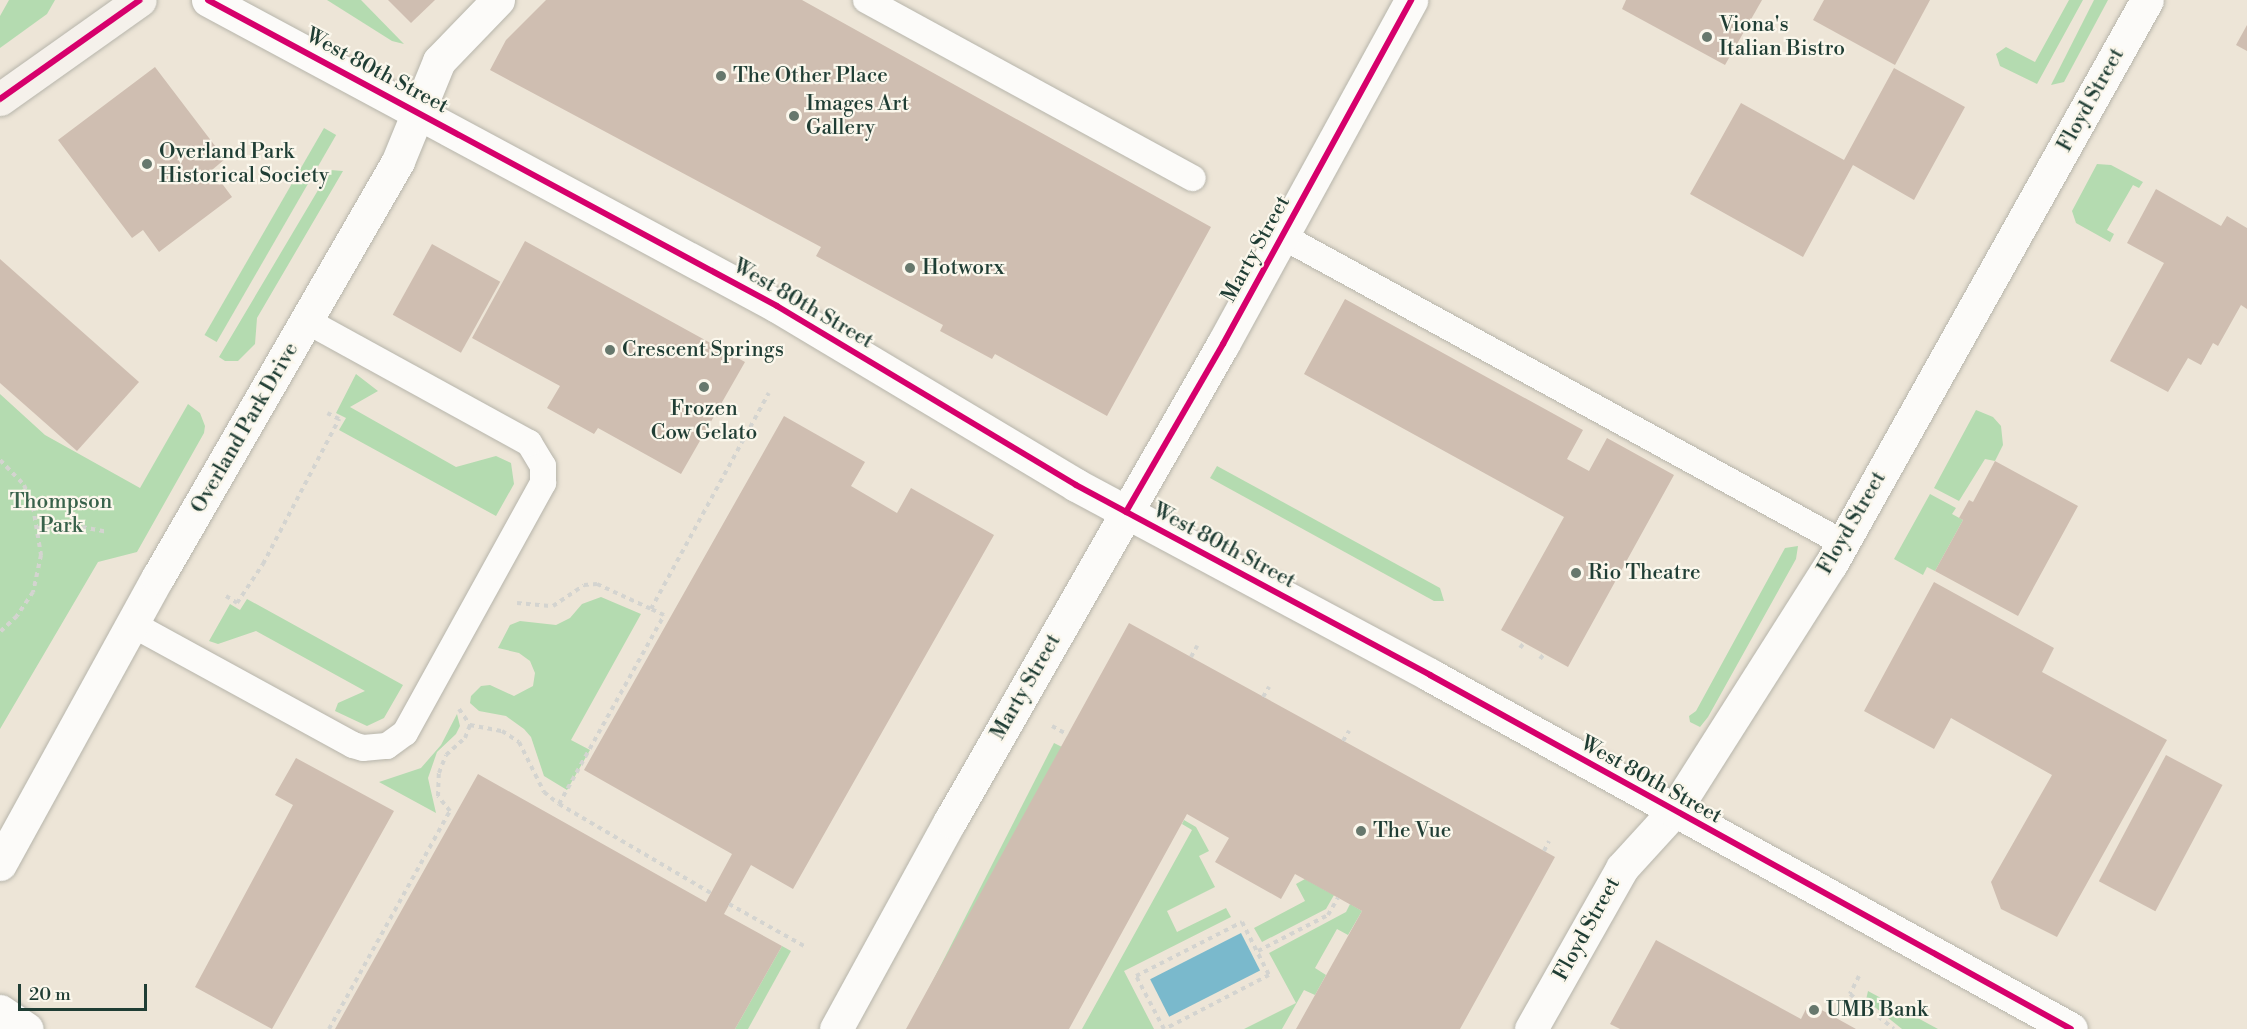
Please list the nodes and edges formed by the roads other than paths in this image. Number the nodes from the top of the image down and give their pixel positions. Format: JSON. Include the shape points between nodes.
{"nodes":[{"id":1,"x":140,"y":0,"type":"edge"},
{"id":2,"x":208,"y":0,"type":"edge"},
{"id":3,"x":498,"y":0,"type":"edge"},
{"id":4,"x":866,"y":0,"type":"edge"},
{"id":5,"x":1411,"y":0,"type":"edge"},
{"id":6,"x":2147,"y":0,"type":"edge"},
{"id":7,"x":0,"y":99,"type":"edge"},
{"id":8,"x":419,"y":112,"type":"junction"},
{"id":9,"x":1193,"y":178,"type":"dead end"},
{"id":10,"x":1282,"y":236,"type":"junction"},
{"id":11,"x":306,"y":321,"type":"junction"},
{"id":12,"x":1126,"y":512,"type":"junction"},
{"id":13,"x":1843,"y":543,"type":"junction"},
{"id":14,"x":132,"y":624,"type":"junction"},
{"id":15,"x":1674,"y":811,"type":"junction"},
{"id":16,"x":0,"y":864,"type":"edge"},
{"id":17,"x":0,"y":1011,"type":"edge"},
{"id":18,"x":27,"y":1029,"type":"edge"},
{"id":19,"x":836,"y":1029,"type":"edge"},
{"id":20,"x":1531,"y":1029,"type":"edge"},
{"id":21,"x":2071,"y":1029,"type":"edge"}],
"edges":[{"from":1,"to":7,"type":"main road"},
{"from":2,"to":8,"type":"street","name":"West 80th Street"},
{"from":3,"to":8,"type":"street","name":"Overland Park Drive","via":[[448,48]]},
{"from":4,"to":9,"type":"lane"},
{"from":5,"to":10,"type":"street","name":"Marty Street"},
{"from":6,"to":13,"type":"street","name":"Floyd Street"},
{"from":8,"to":11,"type":"street","name":"Overland Park Drive","via":[[398,161]]},
{"from":8,"to":12,"type":"street","name":"West 80th Street","via":[[777,306]]},
{"from":10,"to":12,"type":"street","name":"Marty Street"},
{"from":10,"to":13,"type":"lane"},
{"from":11,"to":14,"type":"street","name":"Overland Park Drive"},
{"from":11,"to":14,"type":"lane","via":[[529,443],[543,466],[543,483],[405,733],[387,746],[353,745]]},
{"from":12,"to":15,"type":"street","name":"West 80th Street"},
{"from":12,"to":19,"type":"street","name":"Marty Street"},
{"from":13,"to":15,"type":"street","name":"Floyd Street"},
{"from":14,"to":16,"type":"street","name":"Overland Park Drive"},
{"from":15,"to":20,"type":"street","name":"Floyd Street","via":[[1622,868]]},
{"from":15,"to":21,"type":"street","name":"West 80th Street"},
{"from":17,"to":18,"type":"street"}]}
